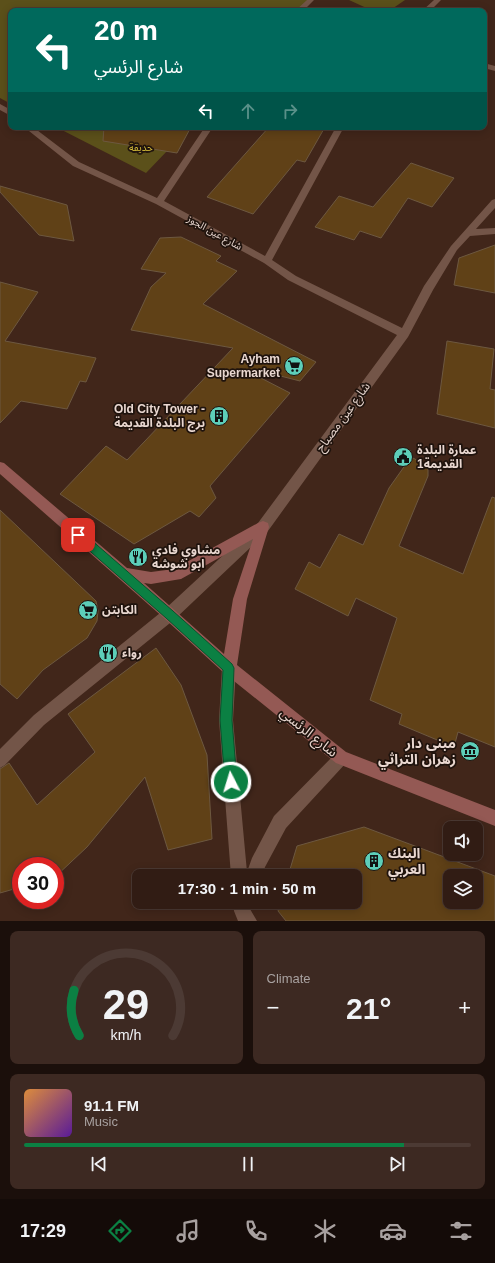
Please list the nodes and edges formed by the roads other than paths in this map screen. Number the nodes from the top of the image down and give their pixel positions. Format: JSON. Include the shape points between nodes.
{"nodes":[{"id":1,"x":311,"y":0,"type":"edge"},
{"id":2,"x":438,"y":0,"type":"edge"},
{"id":3,"x":303,"y":8,"type":"edge"},
{"id":4,"x":429,"y":8,"type":"edge"},
{"id":5,"x":32,"y":130,"type":"edge"},
{"id":6,"x":207,"y":130,"type":"edge"},
{"id":7,"x":338,"y":130,"type":"edge"},
{"id":8,"x":159,"y":202,"type":"junction"},
{"id":9,"x":495,"y":202,"type":"edge"},
{"id":10,"x":495,"y":231,"type":"edge"},
{"id":11,"x":468,"y":233,"type":"junction"},
{"id":12,"x":267,"y":261,"type":"junction"},
{"id":13,"x":404,"y":334,"type":"junction"},
{"id":14,"x":0,"y":467,"type":"edge"},
{"id":15,"x":263,"y":527,"type":"junction"},
{"id":16,"x":123,"y":574,"type":"junction"},
{"id":17,"x":170,"y":614,"type":"junction"},
{"id":18,"x":228,"y":668,"type":"junction"},
{"id":19,"x":341,"y":758,"type":"junction"},
{"id":20,"x":0,"y":760,"type":"edge"},
{"id":21,"x":495,"y":818,"type":"edge"},
{"id":22,"x":238,"y":869,"type":"edge"},
{"id":23,"x":256,"y":869,"type":"edge"}],
"edges":[{"from":1,"to":3,"type":"street"},
{"from":2,"to":4,"type":"street"},
{"from":5,"to":8,"type":"street","name":"شارع عين الجوز","via":[[76,164]]},
{"from":6,"to":8,"type":"street"},
{"from":7,"to":12,"type":"street"},
{"from":8,"to":12,"type":"street","name":"شارع عين الجوز"},
{"from":9,"to":11,"type":"street","name":"شارع عين مصباح"},
{"from":10,"to":11,"type":"street"},
{"from":11,"to":13,"type":"street","name":"شارع عين مصباح","via":[[454,248],[428,289]]},
{"from":12,"to":13,"type":"street","name":"شارع عين الجوز","via":[[292,278]]},
{"from":13,"to":15,"type":"street","name":"شارع عين مصباح"},
{"from":14,"to":16,"type":"main road","name":"شارع الرئسي"},
{"from":15,"to":16,"type":"main road","via":[[176,575],[151,578]]},
{"from":15,"to":17,"type":"street","name":"شارع عين مصباح"},
{"from":15,"to":18,"type":"main road","via":[[240,599]]},
{"from":16,"to":17,"type":"main road","name":"شارع الرئسي"},
{"from":17,"to":18,"type":"main road","name":"شارع الرئسي"},
{"from":17,"to":20,"type":"street","name":"شارع عين مصباح","via":[[39,720]]},
{"from":18,"to":19,"type":"main road","name":"شارع الرئسي"},
{"from":18,"to":22,"type":"street","via":[[226,720]]},
{"from":19,"to":21,"type":"main road","name":"شارع الرئسي"},
{"from":19,"to":23,"type":"street","via":[[280,822]]}]}
